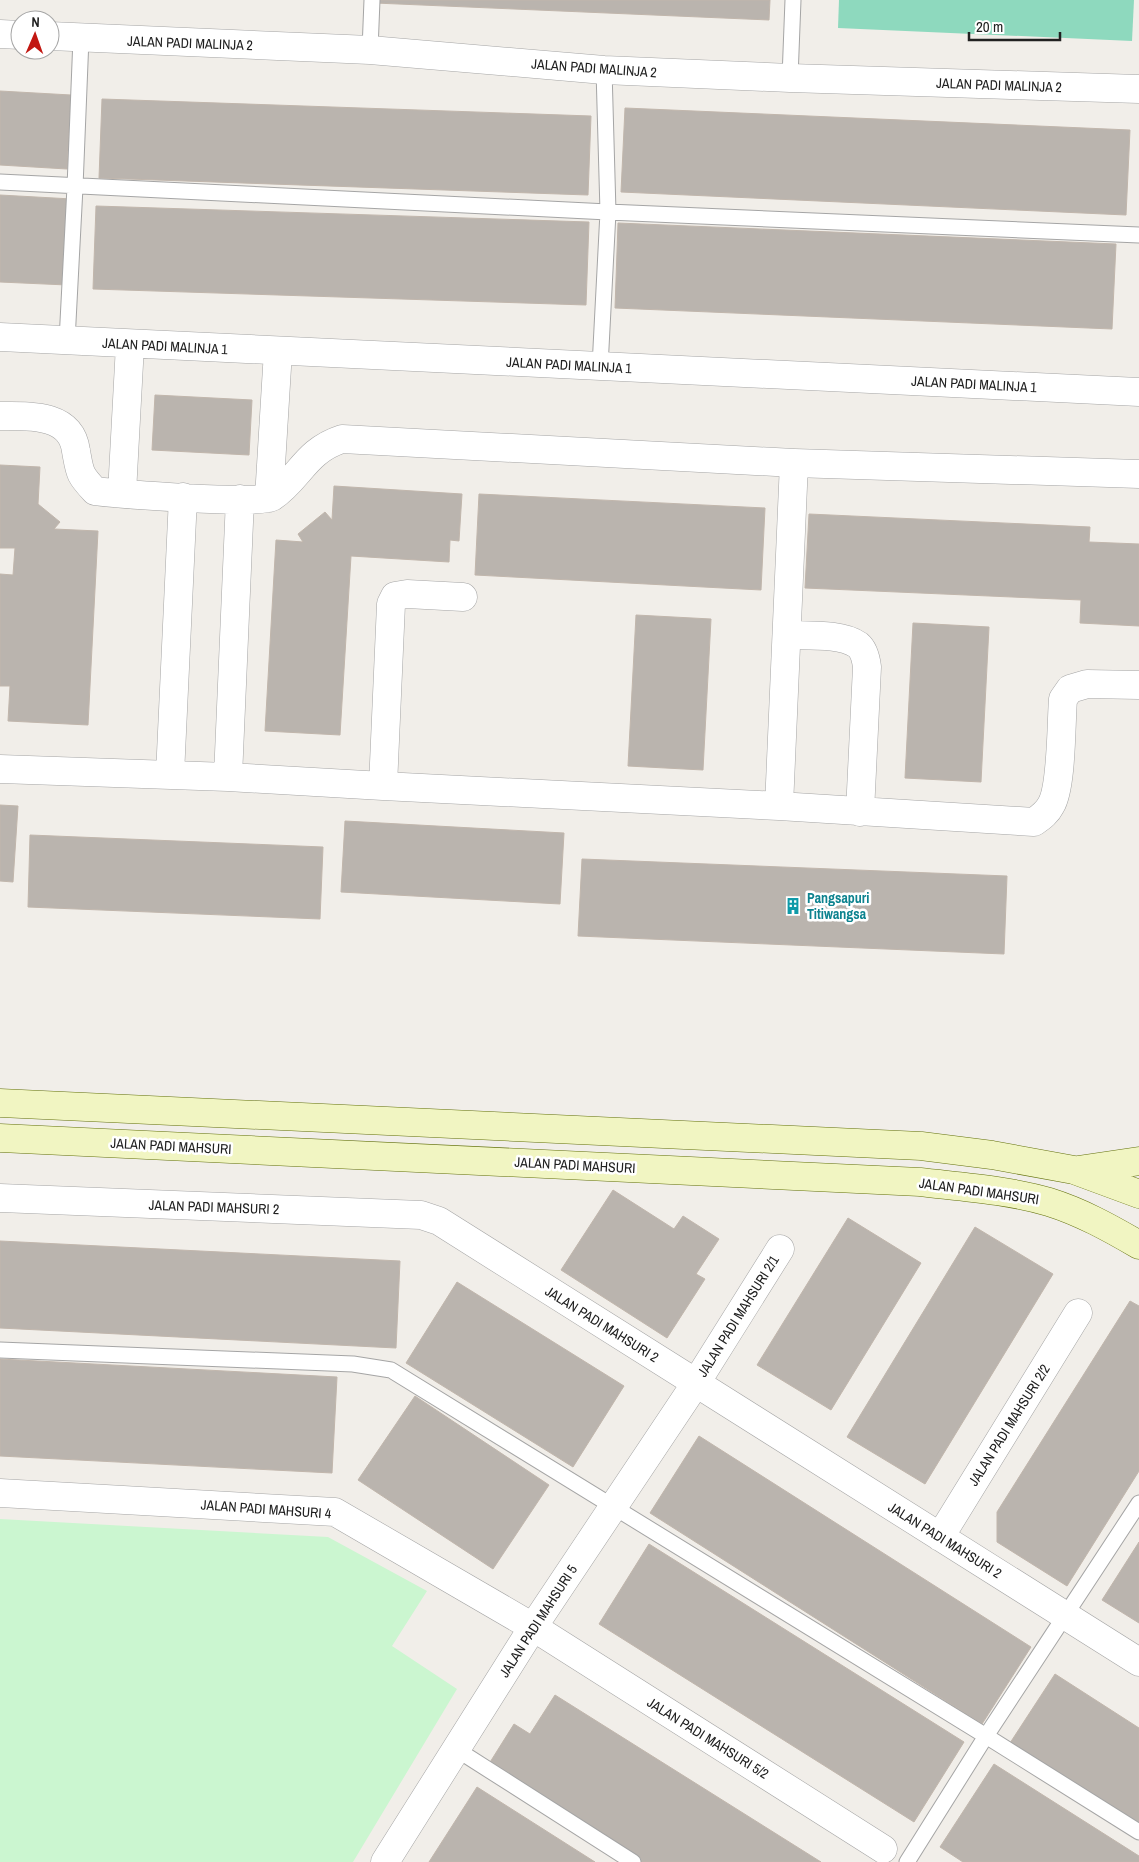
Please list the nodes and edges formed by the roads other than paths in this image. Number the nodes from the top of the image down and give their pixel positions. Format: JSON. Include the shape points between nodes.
{"nodes":[{"id":1,"x":372,"y":0,"type":"edge"},
{"id":2,"x":793,"y":0,"type":"edge"},
{"id":3,"x":60,"y":37,"type":"edge"},
{"id":4,"x":81,"y":38,"type":"junction"},
{"id":5,"x":370,"y":50,"type":"junction"},
{"id":6,"x":604,"y":70,"type":"junction"},
{"id":7,"x":790,"y":78,"type":"junction"},
{"id":8,"x":1139,"y":89,"type":"edge"},
{"id":9,"x":0,"y":182,"type":"edge"},
{"id":10,"x":75,"y":186,"type":"junction"},
{"id":11,"x":608,"y":212,"type":"junction"},
{"id":12,"x":1139,"y":235,"type":"edge"},
{"id":13,"x":0,"y":337,"type":"edge"},
{"id":14,"x":67,"y":341,"type":"junction"},
{"id":15,"x":130,"y":345,"type":"junction"},
{"id":16,"x":278,"y":350,"type":"junction"},
{"id":17,"x":600,"y":367,"type":"junction"},
{"id":18,"x":1139,"y":392,"type":"edge"},
{"id":19,"x":0,"y":416,"type":"edge"},
{"id":20,"x":794,"y":463,"type":"junction"},
{"id":21,"x":1139,"y":474,"type":"edge"},
{"id":22,"x":122,"y":493,"type":"junction"},
{"id":23,"x":183,"y":498,"type":"junction"},
{"id":24,"x":269,"y":498,"type":"junction"},
{"id":25,"x":240,"y":500,"type":"junction"},
{"id":26,"x":463,"y":597,"type":"dead end"},
{"id":27,"x":788,"y":636,"type":"junction"},
{"id":28,"x":1139,"y":685,"type":"edge"},
{"id":29,"x":0,"y":769,"type":"edge"},
{"id":30,"x":170,"y":775,"type":"junction"},
{"id":31,"x":228,"y":777,"type":"junction"},
{"id":32,"x":384,"y":786,"type":"junction"},
{"id":33,"x":779,"y":806,"type":"junction"},
{"id":34,"x":860,"y":812,"type":"junction"},
{"id":35,"x":0,"y":1103,"type":"edge"},
{"id":36,"x":0,"y":1138,"type":"edge"},
{"id":37,"x":1139,"y":1161,"type":"edge"},
{"id":38,"x":1074,"y":1170,"type":"junction"},
{"id":39,"x":1139,"y":1194,"type":"edge"},
{"id":40,"x":0,"y":1198,"type":"edge"},
{"id":41,"x":1096,"y":1220,"type":"junction"},
{"id":42,"x":1139,"y":1229,"type":"edge"},
{"id":43,"x":1139,"y":1245,"type":"edge"},
{"id":44,"x":780,"y":1249,"type":"dead end"},
{"id":45,"x":1078,"y":1313,"type":"dead end"},
{"id":46,"x":0,"y":1350,"type":"edge"},
{"id":47,"x":696,"y":1383,"type":"junction"},
{"id":48,"x":0,"y":1493,"type":"edge"},
{"id":49,"x":1139,"y":1503,"type":"edge"},
{"id":50,"x":612,"y":1507,"type":"junction"},
{"id":51,"x":940,"y":1536,"type":"junction"},
{"id":52,"x":1065,"y":1616,"type":"junction"},
{"id":53,"x":533,"y":1627,"type":"junction"},
{"id":54,"x":1139,"y":1662,"type":"edge"},
{"id":55,"x":986,"y":1736,"type":"junction"},
{"id":56,"x":456,"y":1749,"type":"junction"},
{"id":57,"x":1139,"y":1832,"type":"edge"},
{"id":58,"x":883,"y":1849,"type":"dead end"},
{"id":59,"x":385,"y":1862,"type":"edge"},
{"id":60,"x":633,"y":1862,"type":"edge"},
{"id":61,"x":907,"y":1862,"type":"edge"}],
"edges":[{"from":1,"to":5,"type":"lane"},
{"from":2,"to":7,"type":"lane"},
{"from":3,"to":4,"type":"street","name":"JALAN PADI MALINJA 2"},
{"from":4,"to":5,"type":"street","name":"JALAN PADI MALINJA 2"},
{"from":4,"to":10,"type":"lane"},
{"from":5,"to":6,"type":"street","name":"JALAN PADI MALINJA 2"},
{"from":6,"to":7,"type":"street","name":"JALAN PADI MALINJA 2"},
{"from":6,"to":11,"type":"lane"},
{"from":7,"to":8,"type":"street","name":"JALAN PADI MALINJA 2"},
{"from":9,"to":10,"type":"lane"},
{"from":10,"to":11,"type":"lane"},
{"from":10,"to":14,"type":"lane"},
{"from":11,"to":12,"type":"lane"},
{"from":11,"to":17,"type":"lane"},
{"from":13,"to":14,"type":"street","name":"JALAN PADI MALINJA 1"},
{"from":14,"to":15,"type":"street","name":"JALAN PADI MALINJA 1"},
{"from":15,"to":16,"type":"street","name":"JALAN PADI MALINJA 1"},
{"from":15,"to":22,"type":"street"},
{"from":16,"to":17,"type":"street","name":"JALAN PADI MALINJA 1"},
{"from":16,"to":24,"type":"street"},
{"from":17,"to":18,"type":"street","name":"JALAN PADI MALINJA 1"},
{"from":19,"to":22,"type":"street","via":[[39,416],[64,426],[73,438],[82,477],[95,491]]},
{"from":20,"to":21,"type":"street"},
{"from":20,"to":24,"type":"street","via":[[342,439],[321,448],[281,490]]},
{"from":20,"to":27,"type":"street"},
{"from":22,"to":23,"type":"street"},
{"from":23,"to":25,"type":"street"},
{"from":23,"to":30,"type":"street"},
{"from":24,"to":25,"type":"street"},
{"from":25,"to":31,"type":"street"},
{"from":26,"to":32,"type":"street","via":[[408,594],[395,596],[391,604]]},
{"from":27,"to":33,"type":"street","via":[[784,664]]},
{"from":27,"to":34,"type":"street","via":[[842,638],[859,646],[865,656]]},
{"from":28,"to":34,"type":"street","via":[[1087,684],[1070,689],[1063,699],[1056,791],[1052,804],[1034,822]]},
{"from":29,"to":30,"type":"street"},
{"from":30,"to":31,"type":"street"},
{"from":31,"to":32,"type":"street"},
{"from":32,"to":33,"type":"street"},
{"from":33,"to":34,"type":"street"},
{"from":35,"to":38,"type":"main road","via":[[921,1146]]},
{"from":36,"to":41,"type":"main road","name":"JALAN PADI MAHSURI","via":[[920,1182],[992,1190],[1049,1202]]},
{"from":37,"to":38,"type":"main road"},
{"from":38,"to":39,"type":"main road"},
{"from":40,"to":47,"type":"street","name":"JALAN PADI MAHSURI 2","via":[[421,1215],[439,1222]]},
{"from":41,"to":42,"type":"main road"},
{"from":41,"to":43,"type":"main road","name":"JALAN PADI MAHSURI"},
{"from":44,"to":47,"type":"street","name":"JALAN PADI MAHSURI 2/1"},
{"from":45,"to":51,"type":"street","name":"JALAN PADI MAHSURI 2/2"},
{"from":46,"to":50,"type":"lane","via":[[353,1364],[391,1370]]},
{"from":47,"to":50,"type":"street","name":"JALAN PADI MAHSURI 5"},
{"from":47,"to":51,"type":"street","name":"JALAN PADI MAHSURI 2"},
{"from":48,"to":53,"type":"street","name":"JALAN PADI MAHSURI 4","via":[[335,1512]]},
{"from":49,"to":52,"type":"lane"},
{"from":50,"to":53,"type":"street","name":"JALAN PADI MAHSURI 5"},
{"from":50,"to":55,"type":"lane"},
{"from":51,"to":52,"type":"street","name":"JALAN PADI MAHSURI 2"},
{"from":52,"to":54,"type":"street","name":"JALAN PADI MAHSURI 2"},
{"from":52,"to":55,"type":"lane"},
{"from":53,"to":56,"type":"street","name":"JALAN PADI MAHSURI 5"},
{"from":53,"to":58,"type":"street","name":"JALAN PADI MAHSURI 5/2"},
{"from":55,"to":57,"type":"lane"},
{"from":55,"to":61,"type":"lane"},
{"from":56,"to":59,"type":"street","name":"JALAN PADI MAHSURI 5"},
{"from":56,"to":60,"type":"lane"}]}
